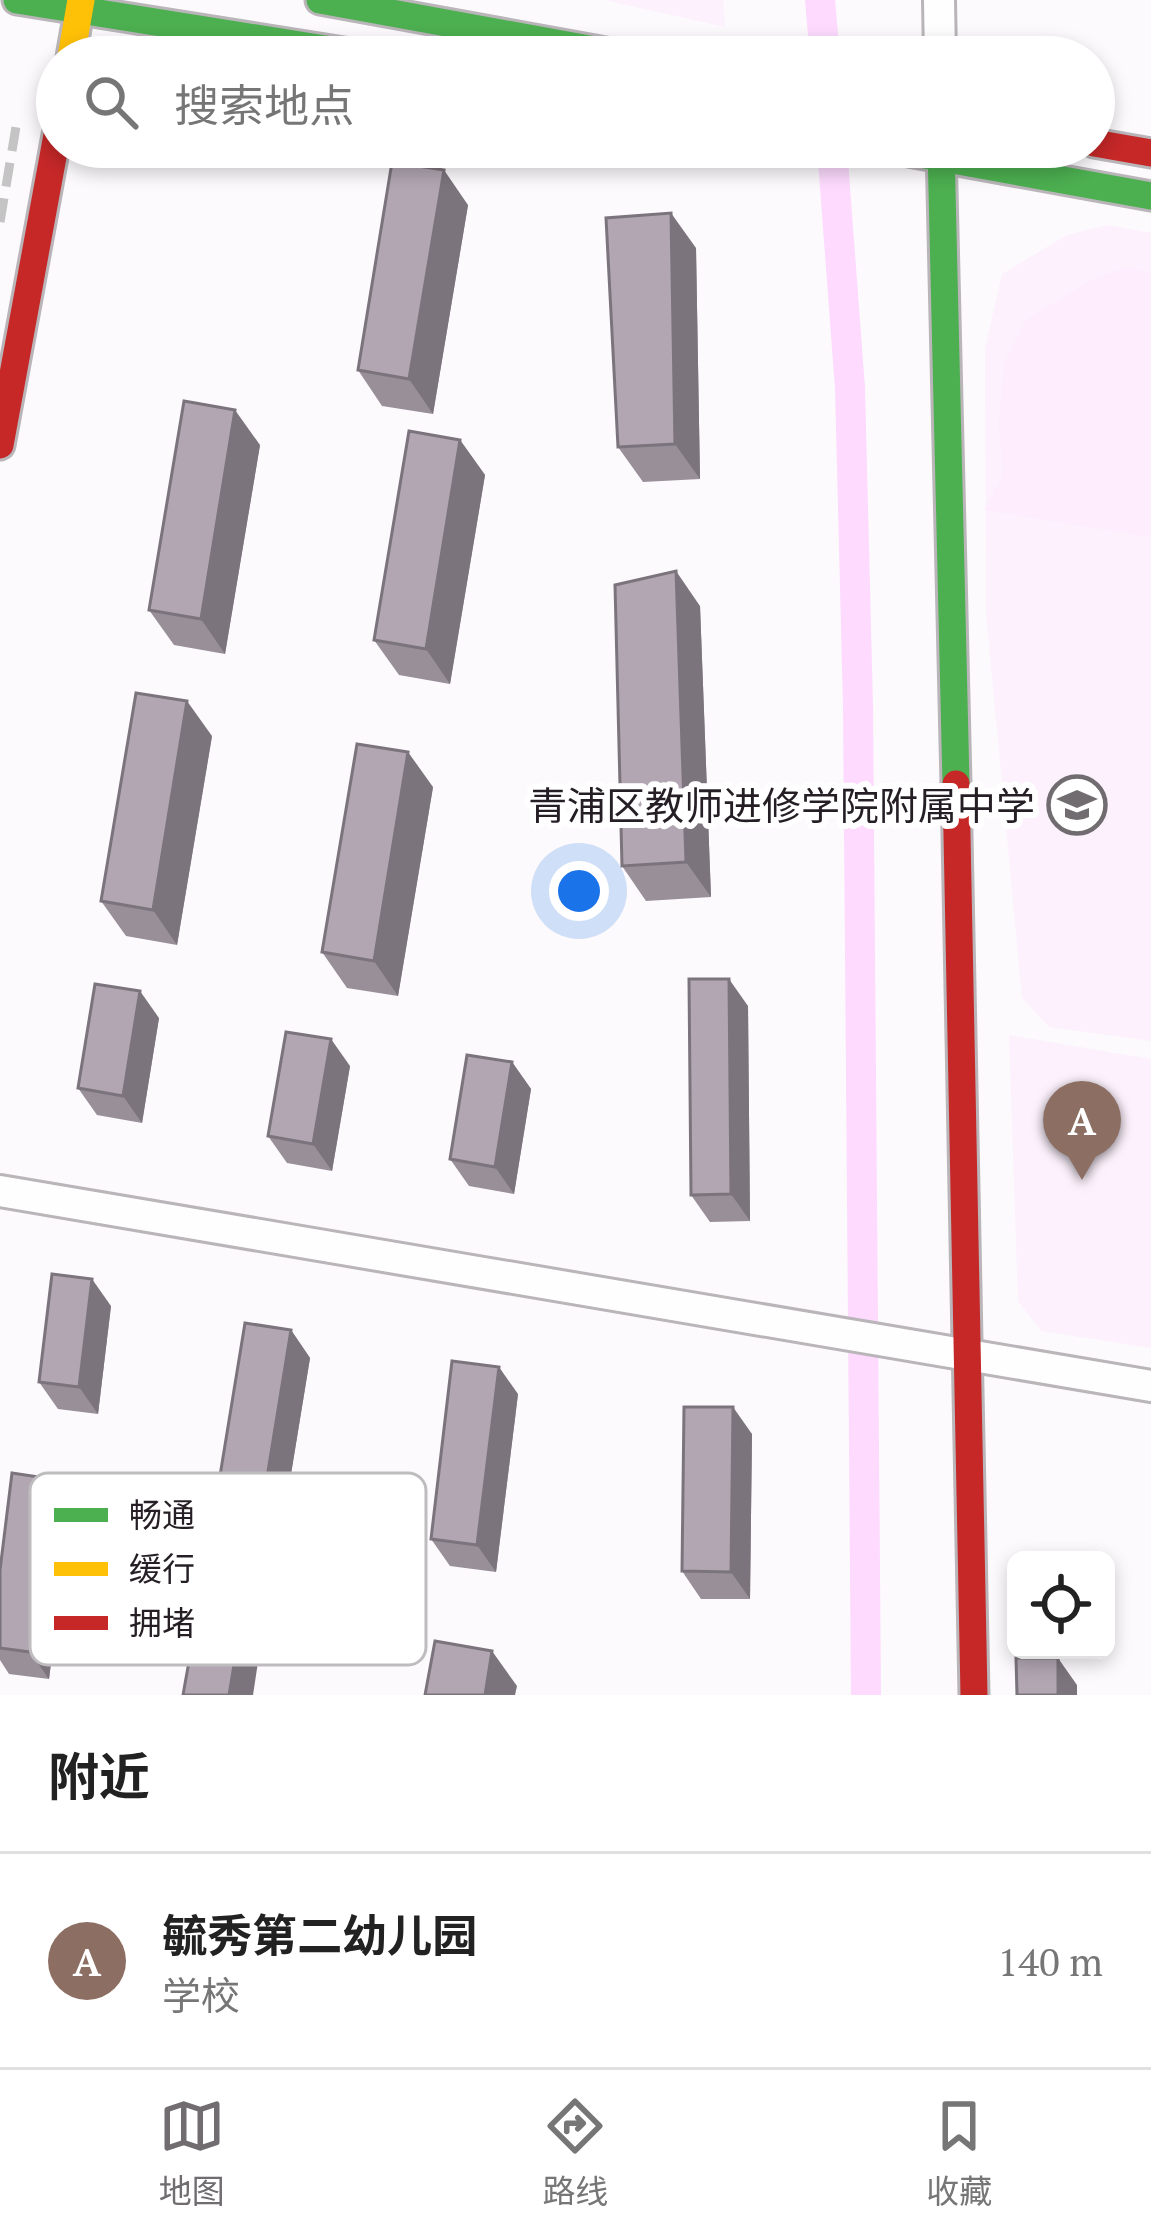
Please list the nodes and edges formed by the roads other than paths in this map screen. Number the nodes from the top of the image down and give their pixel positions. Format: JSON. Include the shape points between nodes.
{"nodes":[{"id":1,"x":17,"y":0,"type":"edge"},
{"id":2,"x":320,"y":0,"type":"edge"},
{"id":3,"x":939,"y":0,"type":"edge"},
{"id":4,"x":81,"y":4,"type":"edge"},
{"id":5,"x":75,"y":36,"type":"edge"},
{"id":6,"x":259,"y":36,"type":"edge"},
{"id":7,"x":518,"y":36,"type":"edge"},
{"id":8,"x":940,"y":36,"type":"edge"},
{"id":9,"x":1115,"y":147,"type":"edge"},
{"id":10,"x":1151,"y":153,"type":"edge"},
{"id":11,"x":51,"y":168,"type":"edge"},
{"id":12,"x":941,"y":168,"type":"edge"},
{"id":13,"x":1014,"y":168,"type":"edge"},
{"id":14,"x":1151,"y":196,"type":"edge"},
{"id":15,"x":0,"y":445,"type":"edge"},
{"id":16,"x":0,"y":1191,"type":"edge"},
{"id":17,"x":969,"y":1353,"type":"junction"},
{"id":18,"x":1151,"y":1386,"type":"edge"},
{"id":19,"x":974,"y":1695,"type":"edge"}],
"edges":[{"from":1,"to":4,"type":"street"},
{"from":2,"to":7,"type":"street"},
{"from":3,"to":8,"type":"street"},
{"from":4,"to":5,"type":"street"},
{"from":4,"to":6,"type":"street"},
{"from":9,"to":10,"type":"street"},
{"from":11,"to":15,"type":"street"},
{"from":12,"to":17,"type":"street"},
{"from":13,"to":14,"type":"street"},
{"from":16,"to":17,"type":"street"},
{"from":17,"to":18,"type":"street"},
{"from":17,"to":19,"type":"street"}]}
